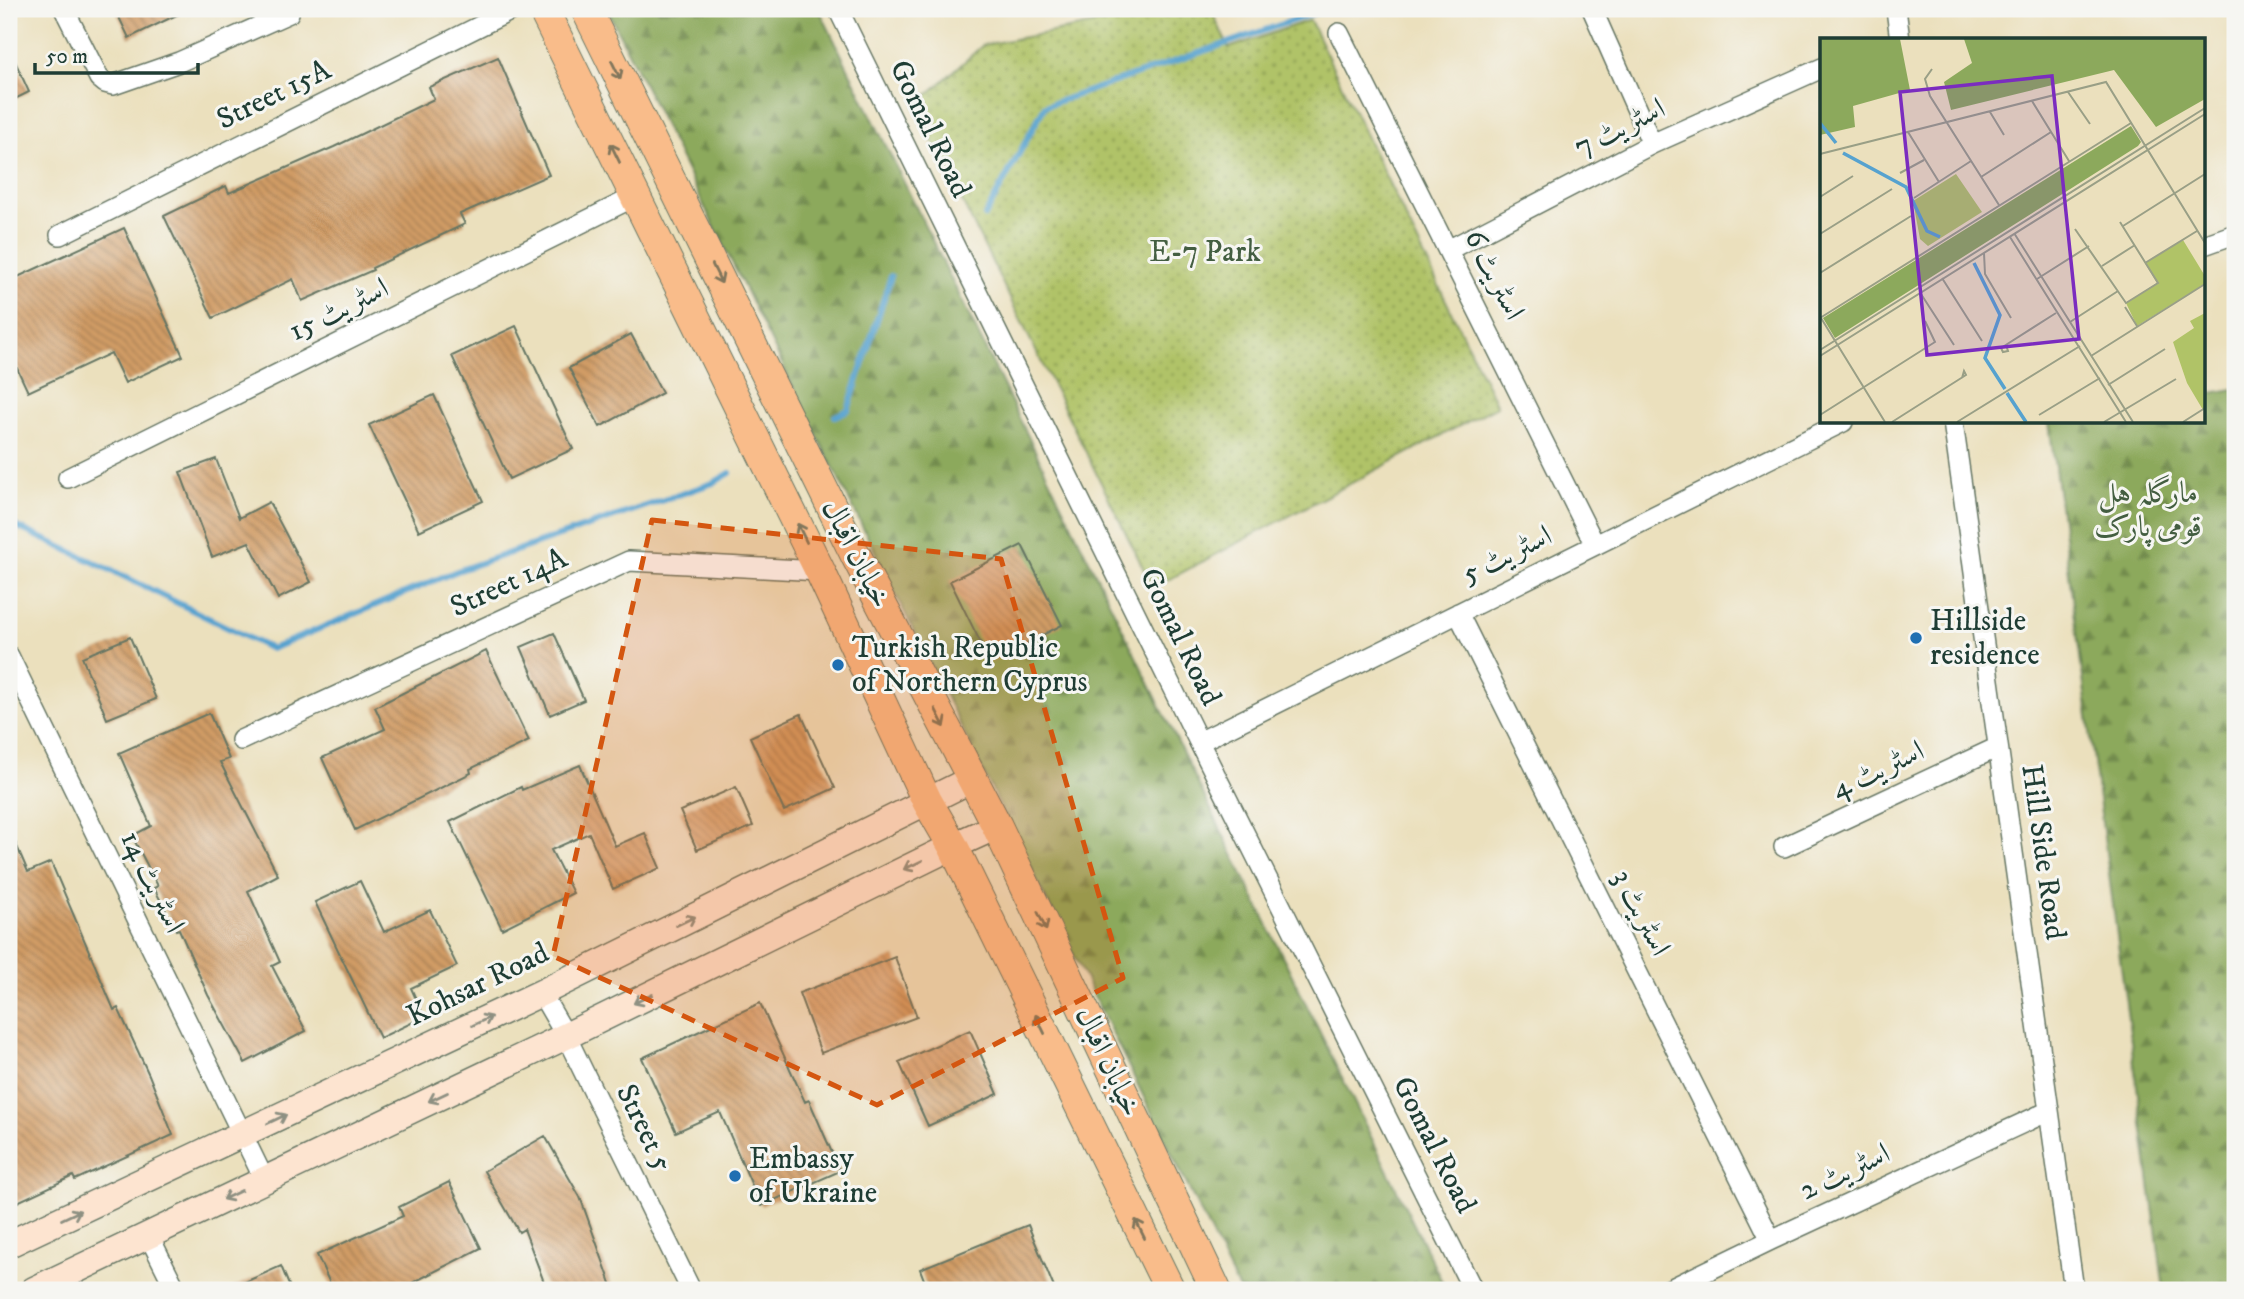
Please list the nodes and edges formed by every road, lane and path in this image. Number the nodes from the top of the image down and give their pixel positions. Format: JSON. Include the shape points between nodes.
{"nodes":[{"id":1,"x":64,"y":9,"type":"edge"},
{"id":2,"x":514,"y":9,"type":"edge"},
{"id":3,"x":543,"y":9,"type":"edge"},
{"id":4,"x":586,"y":9,"type":"edge"},
{"id":5,"x":838,"y":9,"type":"edge"},
{"id":6,"x":1592,"y":9,"type":"edge"},
{"id":7,"x":1896,"y":9,"type":"edge"},
{"id":8,"x":289,"y":13,"type":"dead end"},
{"id":9,"x":1339,"y":33,"type":"dead end"},
{"id":10,"x":1895,"y":38,"type":"edge"},
{"id":11,"x":1820,"y":69,"type":"edge"},
{"id":12,"x":1652,"y":144,"type":"junction"},
{"id":13,"x":636,"y":195,"type":"junction"},
{"id":14,"x":60,"y":234,"type":"dead end"},
{"id":15,"x":2235,"y":234,"type":"edge"},
{"id":16,"x":2206,"y":244,"type":"edge"},
{"id":17,"x":1448,"y":250,"type":"junction"},
{"id":18,"x":1839,"y":424,"type":"edge"},
{"id":19,"x":1953,"y":424,"type":"edge"},
{"id":20,"x":68,"y":478,"type":"dead end"},
{"id":21,"x":1595,"y":545,"type":"junction"},
{"id":22,"x":820,"y":570,"type":"junction"},
{"id":23,"x":1458,"y":613,"type":"junction"},
{"id":24,"x":9,"y":656,"type":"edge"},
{"id":25,"x":241,"y":740,"type":"dead end"},
{"id":26,"x":1199,"y":742,"type":"junction"},
{"id":27,"x":1998,"y":747,"type":"junction"},
{"id":28,"x":972,"y":779,"type":"junction"},
{"id":29,"x":927,"y":801,"type":"junction"},
{"id":30,"x":997,"y":826,"type":"junction"},
{"id":31,"x":953,"y":846,"type":"junction"},
{"id":32,"x":1784,"y":847,"type":"dead end"},
{"id":33,"x":541,"y":993,"type":"junction"},
{"id":34,"x":566,"y":1037,"type":"junction"},
{"id":35,"x":2049,"y":1111,"type":"junction"},
{"id":36,"x":242,"y":1135,"type":"junction"},
{"id":37,"x":264,"y":1179,"type":"junction"},
{"id":38,"x":149,"y":1236,"type":"junction"},
{"id":39,"x":1771,"y":1240,"type":"junction"},
{"id":40,"x":9,"y":1244,"type":"edge"},
{"id":41,"x":34,"y":1290,"type":"edge"},
{"id":42,"x":176,"y":1290,"type":"edge"},
{"id":43,"x":691,"y":1290,"type":"edge"},
{"id":44,"x":1170,"y":1290,"type":"edge"},
{"id":45,"x":1216,"y":1290,"type":"edge"},
{"id":46,"x":1473,"y":1290,"type":"edge"},
{"id":47,"x":1668,"y":1290,"type":"edge"},
{"id":48,"x":2074,"y":1290,"type":"edge"}],
"edges":[{"from":1,"to":8,"type":"street","via":[[99,78],[113,85],[179,62]]},
{"from":2,"to":14,"type":"street","name":"Street 15A"},
{"from":13,"to":3,"type":"main road","name":"خیابان اقبال","one_way":true},
{"from":4,"to":28,"type":"main road","name":"خیابان اقبال","one_way":true,"via":[[855,554]]},
{"from":5,"to":26,"type":"street","name":"Gomal Road"},
{"from":6,"to":12,"type":"street"},
{"from":7,"to":10,"type":"street"},
{"from":9,"to":17,"type":"street","name":"اسٹریٹ 6"},
{"from":11,"to":12,"type":"street","name":"اسٹریٹ 7"},
{"from":12,"to":17,"type":"street","name":"اسٹریٹ 7"},
{"from":13,"to":20,"type":"street","name":"اسٹریٹ 15"},
{"from":22,"to":13,"type":"main road","name":"خیابان اقبال","one_way":true},
{"from":15,"to":16,"type":"street"},
{"from":17,"to":21,"type":"street","name":"اسٹریٹ 6"},
{"from":18,"to":21,"type":"street","name":"اسٹریٹ 5"},
{"from":19,"to":27,"type":"street","name":"Hill Side Road"},
{"from":21,"to":23,"type":"street","name":"اسٹریٹ 5"},
{"from":22,"to":25,"type":"street","name":"Street 14A","via":[[629,561]]},
{"from":22,"to":29,"type":"main road","name":"خیابان اقبال"},
{"from":23,"to":26,"type":"street","name":"اسٹریٹ 5"},
{"from":23,"to":39,"type":"street","name":"اسٹریٹ 3"},
{"from":24,"to":36,"type":"street","name":"اسٹریٹ 14"},
{"from":26,"to":46,"type":"street","name":"Gomal Road"},
{"from":27,"to":32,"type":"street","name":"اسٹریٹ 4"},
{"from":27,"to":35,"type":"street","name":"Hill Side Road"},
{"from":28,"to":29,"type":"street","name":"Kohsar Road"},
{"from":28,"to":30,"type":"main road","name":"خیابان اقبال"},
{"from":29,"to":31,"type":"main road","name":"خیابان اقبال"},
{"from":33,"to":29,"type":"street","name":"Kohsar Road","one_way":true},
{"from":30,"to":31,"type":"street"},
{"from":30,"to":45,"type":"main road","name":"خیابان اقبال","one_way":true},
{"from":31,"to":34,"type":"street","one_way":true},
{"from":44,"to":31,"type":"main road","name":"خیابان اقبال","one_way":true},
{"from":33,"to":34,"type":"street","name":"Street 5"},
{"from":36,"to":33,"type":"street","name":"Kohsar Road","one_way":true},
{"from":34,"to":37,"type":"street","one_way":true},
{"from":34,"to":43,"type":"street","name":"Street 5"},
{"from":35,"to":39,"type":"street","name":"اسٹریٹ 2"},
{"from":35,"to":48,"type":"street","name":"Hill Side Road"},
{"from":36,"to":37,"type":"street","name":"اسٹریٹ 14"},
{"from":40,"to":36,"type":"street","name":"Kohsar Road","one_way":true},
{"from":37,"to":38,"type":"street","one_way":true},
{"from":38,"to":41,"type":"street"},
{"from":38,"to":42,"type":"street"},
{"from":39,"to":47,"type":"street","name":"اسٹریٹ 2"}]}
